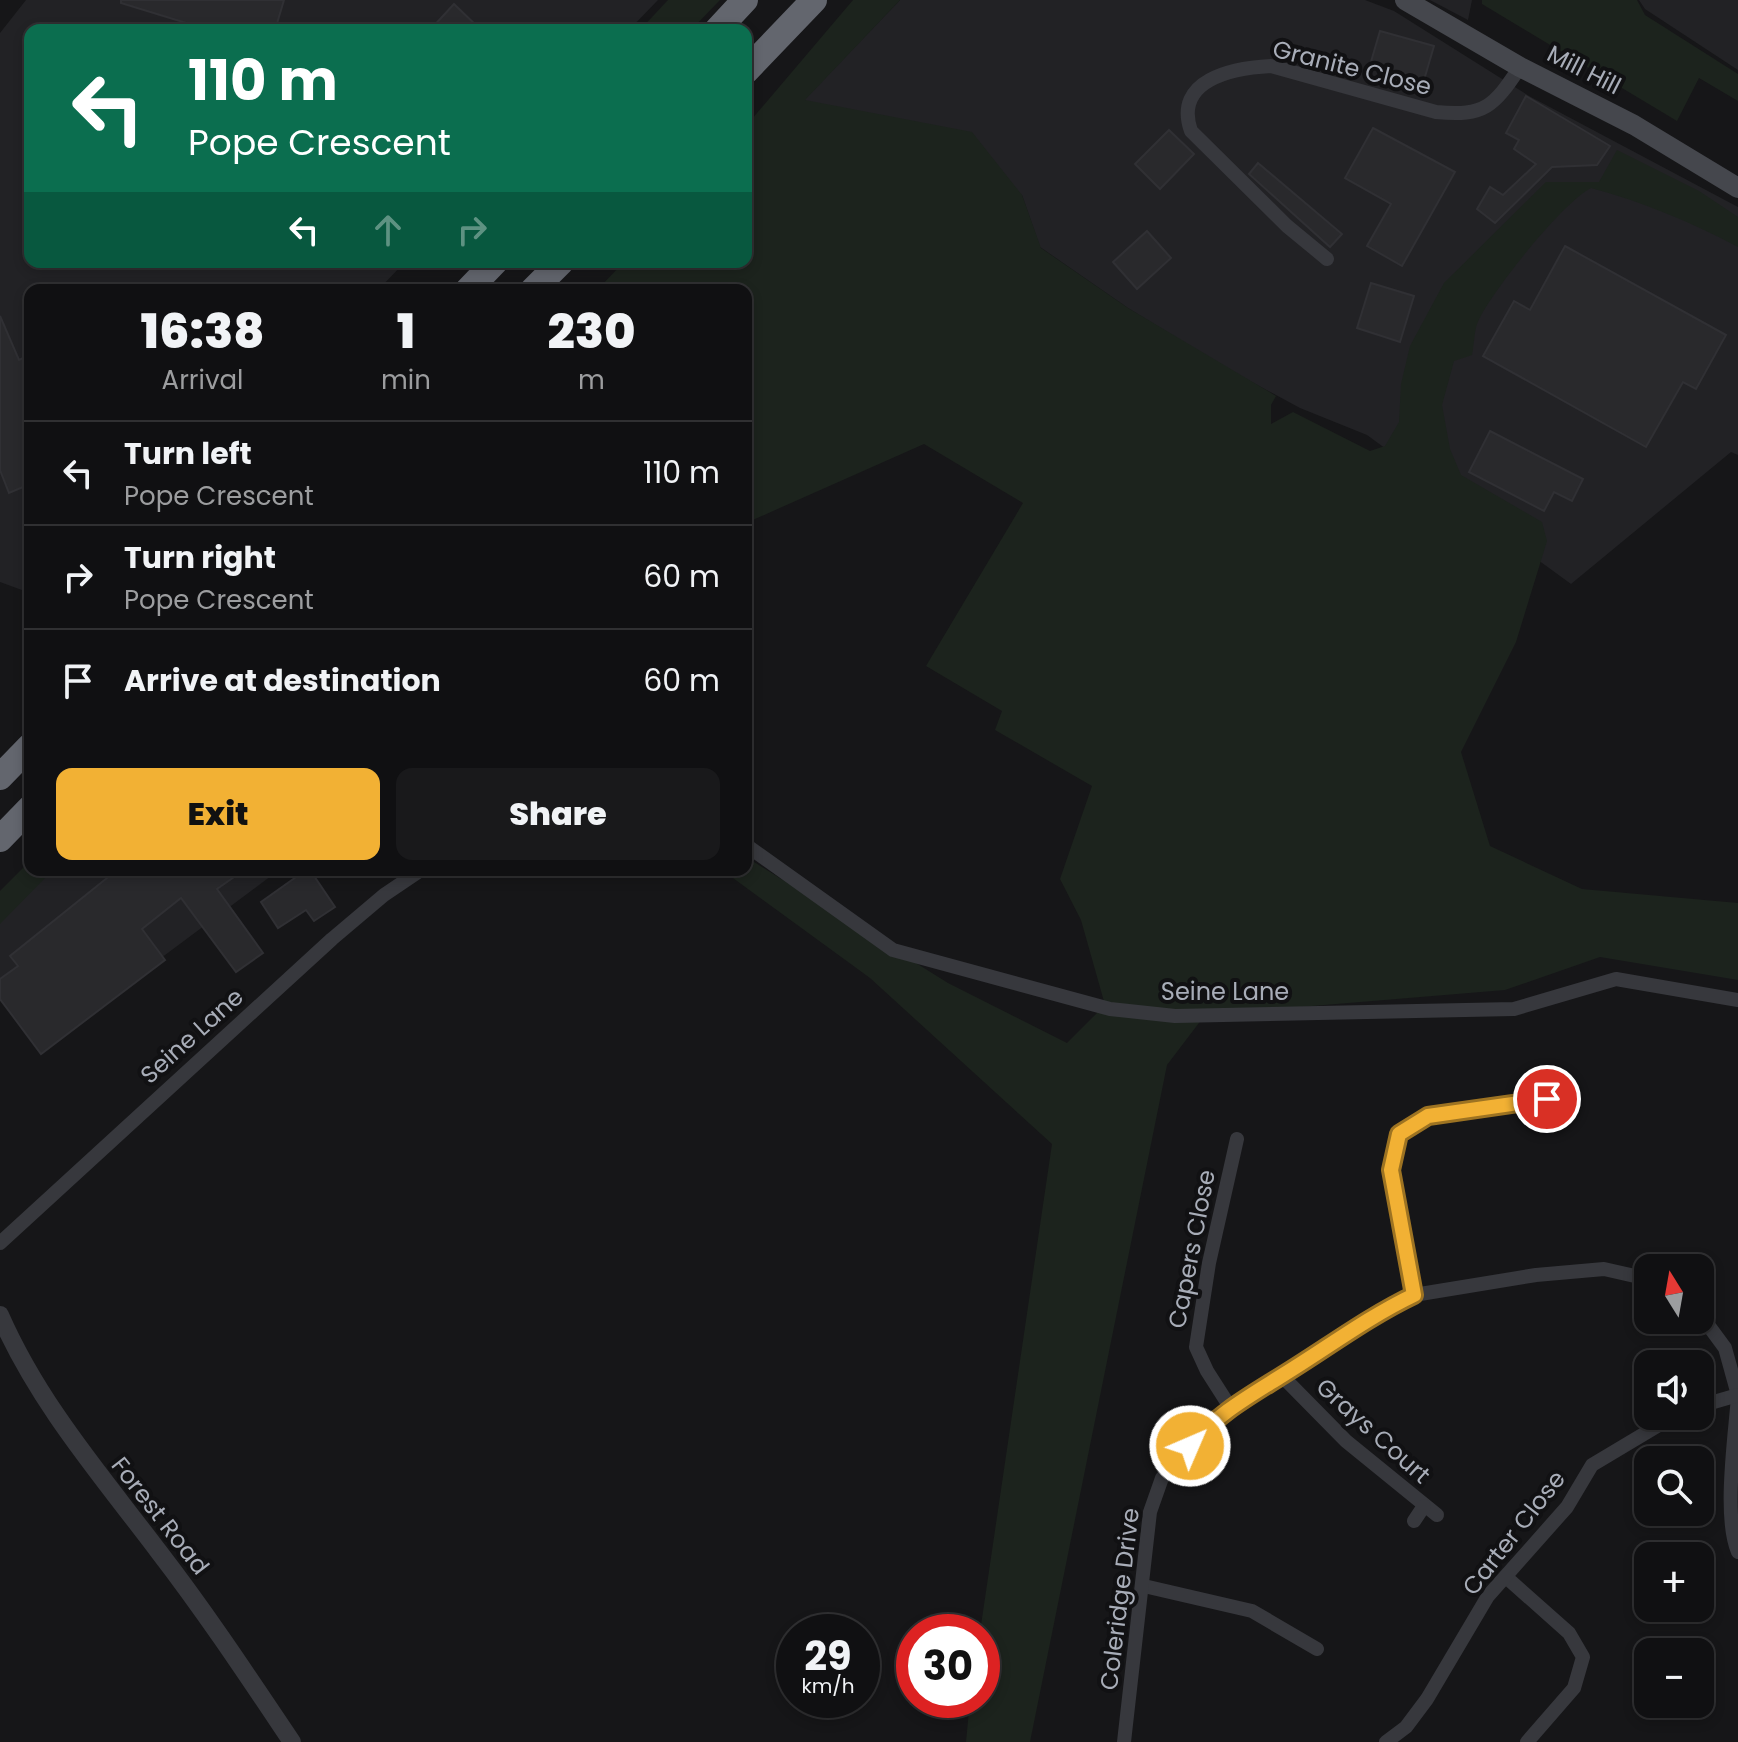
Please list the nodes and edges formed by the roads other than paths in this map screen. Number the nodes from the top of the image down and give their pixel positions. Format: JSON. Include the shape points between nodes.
{"nodes":[{"id":1,"x":745,"y":0,"type":"edge"},
{"id":2,"x":814,"y":0,"type":"edge"},
{"id":3,"x":1405,"y":0,"type":"edge"},
{"id":4,"x":1431,"y":6,"type":"edge"},
{"id":5,"x":723,"y":24,"type":"edge"},
{"id":6,"x":752,"y":65,"type":"edge"},
{"id":7,"x":1520,"y":67,"type":"junction"},
{"id":8,"x":1738,"y":188,"type":"edge"},
{"id":9,"x":1327,"y":259,"type":"dead end"},
{"id":10,"x":489,"y":268,"type":"edge"},
{"id":11,"x":555,"y":268,"type":"edge"},
{"id":12,"x":474,"y":284,"type":"edge"},
{"id":13,"x":539,"y":284,"type":"edge"},
{"id":14,"x":24,"y":752,"type":"edge"},
{"id":15,"x":0,"y":777,"type":"edge"},
{"id":16,"x":24,"y":814,"type":"edge"},
{"id":17,"x":0,"y":839,"type":"edge"},
{"id":18,"x":752,"y":849,"type":"edge"},
{"id":19,"x":412,"y":876,"type":"edge"},
{"id":20,"x":1738,"y":1000,"type":"edge"},
{"id":21,"x":1547,"y":1099,"type":"dead end"},
{"id":22,"x":1237,"y":1139,"type":"dead end"},
{"id":23,"x":0,"y":1243,"type":"edge"},
{"id":24,"x":1634,"y":1276,"type":"edge"},
{"id":25,"x":1414,"y":1295,"type":"junction"},
{"id":26,"x":0,"y":1315,"type":"edge"},
{"id":27,"x":1714,"y":1333,"type":"edge"},
{"id":28,"x":1282,"y":1376,"type":"junction"},
{"id":29,"x":1735,"y":1376,"type":"edge"},
{"id":30,"x":1738,"y":1396,"type":"edge"},
{"id":31,"x":1714,"y":1402,"type":"edge"},
{"id":32,"x":1230,"y":1407,"type":"junction"},
{"id":33,"x":1651,"y":1430,"type":"edge"},
{"id":34,"x":1424,"y":1506,"type":"junction"},
{"id":35,"x":1437,"y":1515,"type":"dead end"},
{"id":36,"x":1414,"y":1521,"type":"dead end"},
{"id":37,"x":1736,"y":1543,"type":"edge"},
{"id":38,"x":1506,"y":1577,"type":"junction"},
{"id":39,"x":1144,"y":1586,"type":"junction"},
{"id":40,"x":1317,"y":1649,"type":"dead end"},
{"id":41,"x":292,"y":1742,"type":"edge"},
{"id":42,"x":1124,"y":1742,"type":"edge"},
{"id":43,"x":1386,"y":1742,"type":"edge"},
{"id":44,"x":1527,"y":1742,"type":"edge"}],
"edges":[{"from":1,"to":5,"type":"highway"},
{"from":2,"to":6,"type":"highway"},
{"from":3,"to":4,"type":"main road","name":"Mill Hill"},
{"from":4,"to":7,"type":"main road","name":"Mill Hill"},
{"from":7,"to":8,"type":"main road","name":"Mill Hill","via":[[1634,125]]},
{"from":7,"to":9,"type":"street","name":"Granite Close","via":[[1493,104],[1461,114],[1436,112],[1271,66],[1218,75],[1197,88],[1187,110],[1191,131]]},
{"from":10,"to":12,"type":"highway"},
{"from":11,"to":13,"type":"highway"},
{"from":14,"to":15,"type":"highway"},
{"from":16,"to":17,"type":"highway"},
{"from":18,"to":20,"type":"street","name":"Seine Lane","via":[[893,950],[1110,1009],[1163,1015],[1514,1009],[1616,979]]},
{"from":19,"to":23,"type":"street","name":"Seine Lane","via":[[332,939]]},
{"from":21,"to":25,"type":"street","via":[[1428,1116],[1399,1134],[1391,1170]]},
{"from":22,"to":32,"type":"street","name":"Capers Close","via":[[1196,1347]]},
{"from":24,"to":25,"type":"street","name":"Coleridge Drive","via":[[1604,1269]]},
{"from":25,"to":28,"type":"street","name":"Coleridge Drive"},
{"from":26,"to":41,"type":"street","name":"Forest Road","via":[[40,1393],[84,1458],[203,1609]]},
{"from":27,"to":29,"type":"street"},
{"from":28,"to":32,"type":"street","name":"Coleridge Drive"},
{"from":28,"to":34,"type":"street","name":"Grays Court","via":[[1346,1441]]},
{"from":29,"to":30,"type":"street"},
{"from":30,"to":31,"type":"street"},
{"from":30,"to":37,"type":"street"},
{"from":32,"to":39,"type":"street","name":"Coleridge Drive","via":[[1162,1478],[1150,1512]]},
{"from":33,"to":38,"type":"street","name":"Carter Close","via":[[1592,1465],[1567,1507]]},
{"from":34,"to":35,"type":"street","name":"Grays Court"},
{"from":34,"to":36,"type":"street"},
{"from":38,"to":43,"type":"street","name":"Carter Close","via":[[1488,1596],[1427,1699],[1406,1727]]},
{"from":38,"to":44,"type":"street","via":[[1569,1633],[1583,1657],[1574,1688]]},
{"from":39,"to":40,"type":"street","via":[[1252,1611]]},
{"from":39,"to":42,"type":"street","name":"Coleridge Drive"}]}
